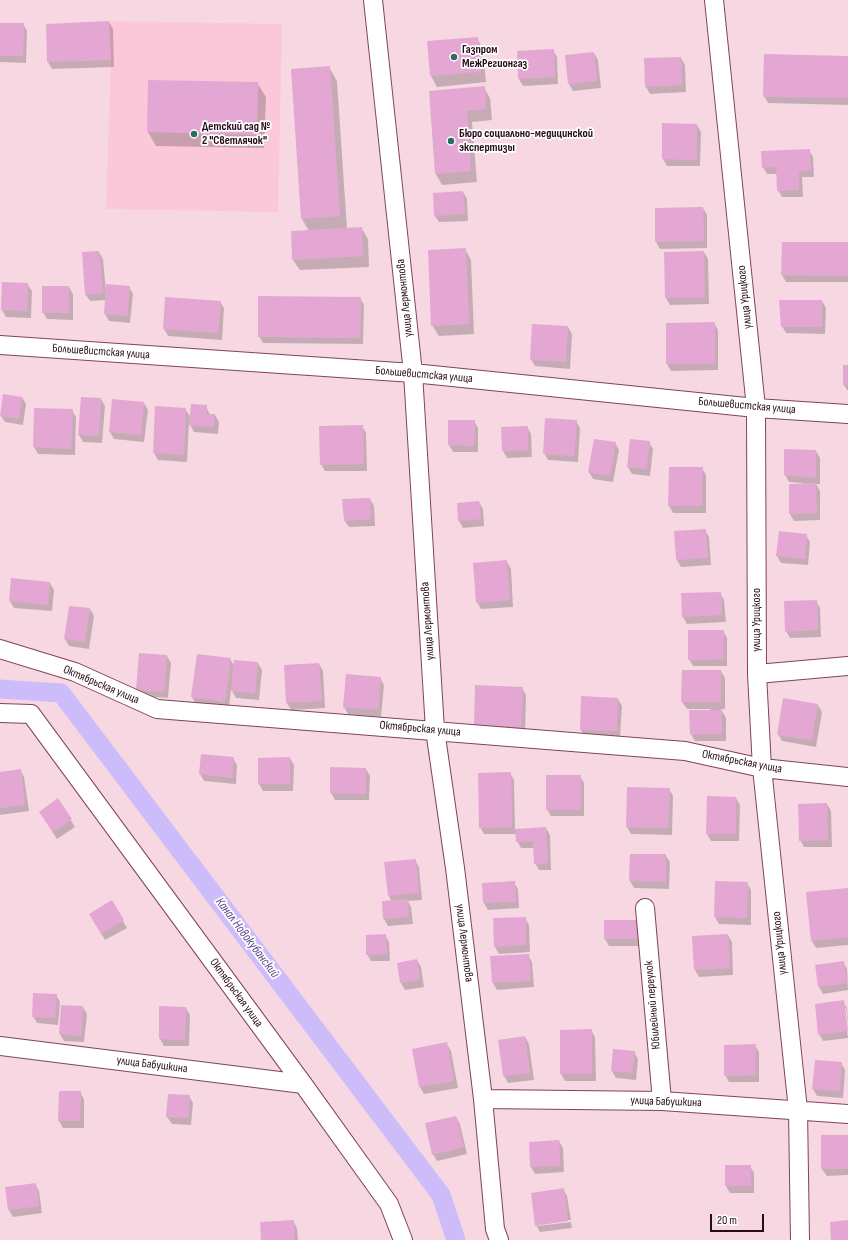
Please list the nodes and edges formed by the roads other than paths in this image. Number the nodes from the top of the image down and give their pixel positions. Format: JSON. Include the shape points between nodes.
{"nodes":[{"id":1,"x":373,"y":0,"type":"edge"},
{"id":2,"x":714,"y":0,"type":"edge"},
{"id":3,"x":0,"y":345,"type":"edge"},
{"id":4,"x":413,"y":373,"type":"junction"},
{"id":5,"x":756,"y":408,"type":"junction"},
{"id":6,"x":848,"y":414,"type":"edge"},
{"id":7,"x":0,"y":649,"type":"edge"},
{"id":8,"x":848,"y":666,"type":"edge"},
{"id":9,"x":758,"y":674,"type":"junction"},
{"id":10,"x":0,"y":713,"type":"edge"},
{"id":11,"x":435,"y":730,"type":"junction"},
{"id":12,"x":762,"y":768,"type":"junction"},
{"id":13,"x":848,"y":777,"type":"edge"},
{"id":14,"x":644,"y":908,"type":"dead end"},
{"id":15,"x":0,"y":1046,"type":"edge"},
{"id":16,"x":303,"y":1084,"type":"junction"},
{"id":17,"x":483,"y":1099,"type":"junction"},
{"id":18,"x":662,"y":1101,"type":"junction"},
{"id":19,"x":798,"y":1110,"type":"junction"},
{"id":20,"x":848,"y":1114,"type":"edge"},
{"id":21,"x":403,"y":1240,"type":"edge"},
{"id":22,"x":499,"y":1240,"type":"edge"},
{"id":23,"x":800,"y":1240,"type":"edge"}],
"edges":[{"from":1,"to":4,"type":"street","name":"улица Лермонтова"},
{"from":2,"to":5,"type":"street","name":"улица Урицкого"},
{"from":3,"to":4,"type":"street","name":"Большевистская улица"},
{"from":4,"to":5,"type":"street","name":"Большевистская улица"},
{"from":4,"to":11,"type":"street","name":"улица Лермонтова"},
{"from":5,"to":6,"type":"street","name":"Большевистская улица"},
{"from":5,"to":9,"type":"street","name":"улица Урицкого"},
{"from":7,"to":11,"type":"street","name":"Октябрьская улица","via":[[75,672],[157,709]]},
{"from":8,"to":9,"type":"street"},
{"from":9,"to":12,"type":"street","name":"улица Урицкого"},
{"from":10,"to":16,"type":"street","name":"Октябрьская улица","via":[[31,714]]},
{"from":11,"to":12,"type":"street","name":"Октябрьская улица","via":[[685,751]]},
{"from":11,"to":17,"type":"street","name":"улица Лермонтова","via":[[455,868]]},
{"from":12,"to":13,"type":"street","name":"Октябрьская улица"},
{"from":12,"to":19,"type":"street","name":"улица Урицкого"},
{"from":14,"to":18,"type":"street","name":"Юбилейный переулок"},
{"from":15,"to":16,"type":"street","name":"улица Бабушкина"},
{"from":16,"to":21,"type":"street","via":[[390,1204]]},
{"from":17,"to":18,"type":"street","name":"улица Бабушкина"},
{"from":17,"to":22,"type":"street","name":"улица Лермонтова","via":[[495,1229]]},
{"from":18,"to":19,"type":"street","name":"улица Бабушкина"},
{"from":19,"to":20,"type":"street","name":"улица Бабушкина"},
{"from":19,"to":23,"type":"street","name":"улица Урицкого"}]}
